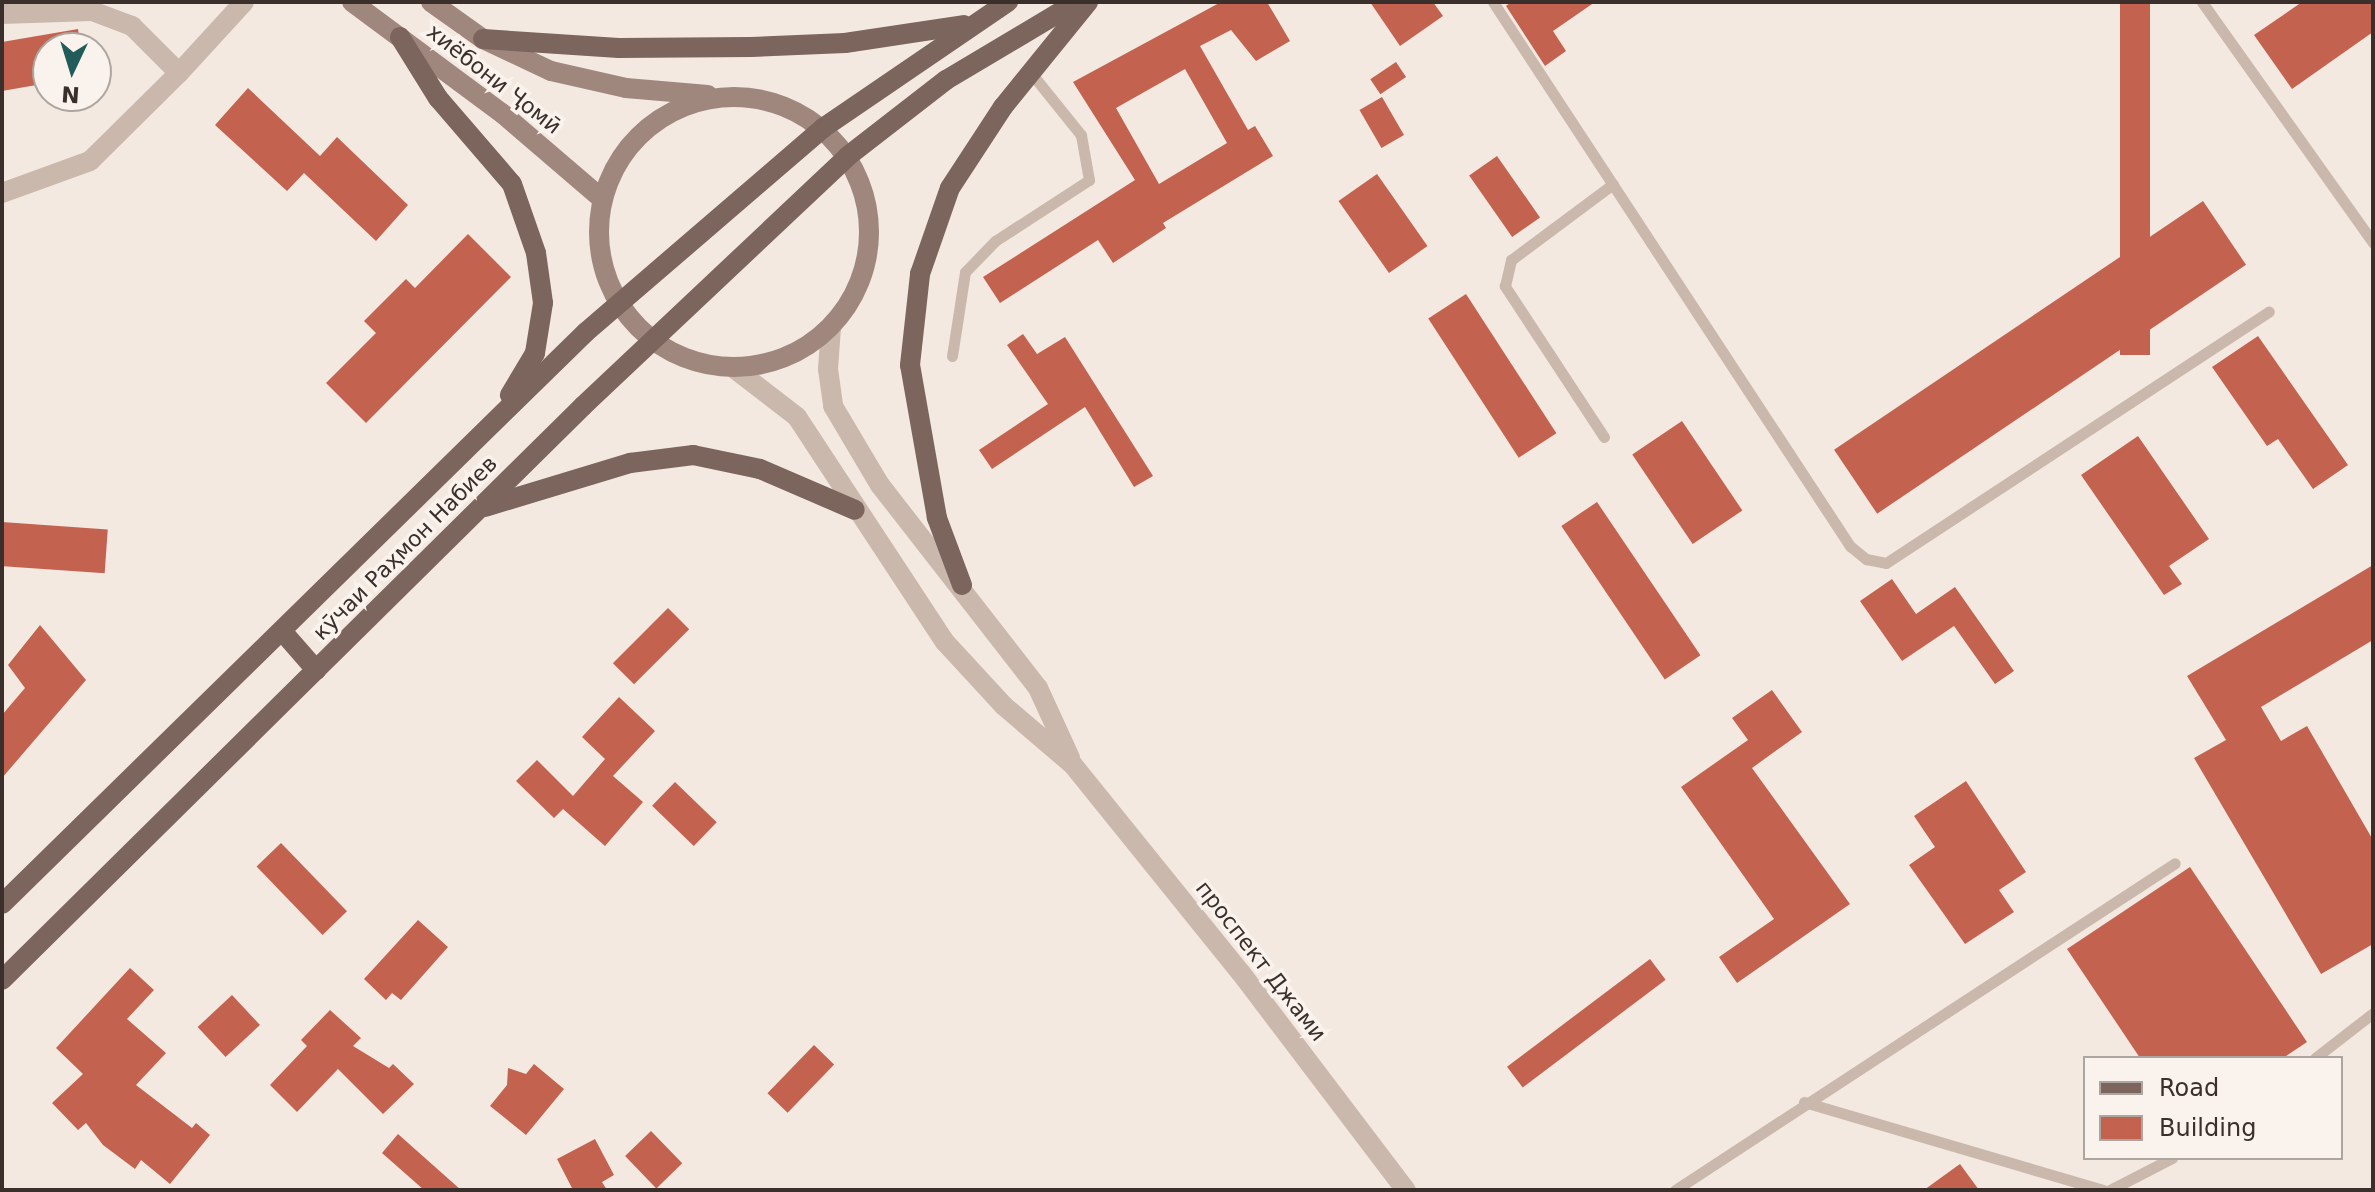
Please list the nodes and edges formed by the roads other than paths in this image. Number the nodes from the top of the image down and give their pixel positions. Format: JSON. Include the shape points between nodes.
{"nodes":[{"id":1,"x":244,"y":2,"type":"edge"},
{"id":2,"x":352,"y":2,"type":"edge"},
{"id":3,"x":431,"y":2,"type":"edge"},
{"id":4,"x":1008,"y":2,"type":"edge"},
{"id":5,"x":1077,"y":2,"type":"edge"},
{"id":6,"x":1088,"y":2,"type":"edge"},
{"id":7,"x":1493,"y":2,"type":"edge"},
{"id":8,"x":2202,"y":2,"type":"edge"},
{"id":9,"x":2,"y":14,"type":"edge"},
{"id":10,"x":968,"y":24,"type":"junction"},
{"id":11,"x":400,"y":37,"type":"junction"},
{"id":12,"x":483,"y":39,"type":"junction"},
{"id":13,"x":179,"y":73,"type":"junction"},
{"id":14,"x":1032,"y":74,"type":"junction"},
{"id":15,"x":716,"y":96,"type":"junction"},
{"id":16,"x":823,"y":128,"type":"junction"},
{"id":17,"x":848,"y":156,"type":"junction"},
{"id":18,"x":1613,"y":184,"type":"junction"},
{"id":19,"x":2,"y":193,"type":"edge"},
{"id":20,"x":602,"y":199,"type":"junction"},
{"id":21,"x":2373,"y":243,"type":"edge"},
{"id":22,"x":619,"y":306,"type":"junction"},
{"id":23,"x":2269,"y":311,"type":"dead end"},
{"id":24,"x":831,"y":328,"type":"junction"},
{"id":25,"x":652,"y":342,"type":"junction"},
{"id":26,"x":952,"y":356,"type":"dead end"},
{"id":27,"x":735,"y":369,"type":"junction"},
{"id":28,"x":496,"y":420,"type":"junction"},
{"id":29,"x":1604,"y":437,"type":"dead end"},
{"id":30,"x":478,"y":510,"type":"junction"},
{"id":31,"x":855,"y":510,"type":"junction"},
{"id":32,"x":962,"y":585,"type":"junction"},
{"id":33,"x":282,"y":631,"type":"junction"},
{"id":34,"x":316,"y":670,"type":"junction"},
{"id":35,"x":1073,"y":765,"type":"junction"},
{"id":36,"x":2175,"y":863,"type":"dead end"},
{"id":37,"x":2,"y":904,"type":"edge"},
{"id":38,"x":2,"y":980,"type":"edge"},
{"id":39,"x":2373,"y":1013,"type":"edge"},
{"id":40,"x":2318,"y":1056,"type":"edge"},
{"id":41,"x":1804,"y":1102,"type":"junction"},
{"id":42,"x":2168,"y":1160,"type":"edge"},
{"id":43,"x":1406,"y":1190,"type":"edge"},
{"id":44,"x":1675,"y":1190,"type":"edge"},
{"id":45,"x":2103,"y":1190,"type":"edge"},
{"id":46,"x":2110,"y":1190,"type":"edge"}],
"edges":[{"from":1,"to":13,"type":"street"},
{"from":2,"to":11,"type":"main road","name":"хиёбони Ҷомӣ"},
{"from":3,"to":12,"type":"main road","name":"хиёбони Ҷомӣ"},
{"from":4,"to":10,"type":"main road"},
{"from":5,"to":17,"type":"main road","name":"кӯчаи Раҳмон Набиев","via":[[946,80]]},
{"from":6,"to":14,"type":"main road"},
{"from":7,"to":18,"type":"lane"},
{"from":8,"to":21,"type":"lane"},
{"from":9,"to":13,"type":"street","via":[[92,11],[132,26]]},
{"from":10,"to":12,"type":"main road","via":[[845,43],[751,47],[619,48]]},
{"from":10,"to":16,"type":"main road","name":"кӯчаи Раҳмон Набиев"},
{"from":11,"to":20,"type":"main road","name":"хиёбони Ҷомӣ","via":[[503,114]]},
{"from":11,"to":28,"type":"main road","via":[[438,98],[512,184],[536,253],[543,303],[535,353]]},
{"from":12,"to":15,"type":"main road","name":"хиёбони Ҷомӣ","via":[[551,71],[626,88]]},
{"from":13,"to":19,"type":"street","via":[[90,161]]},
{"from":14,"to":26,"type":"lane","via":[[1081,135],[1089,180],[995,241],[965,272]]},
{"from":14,"to":32,"type":"main road","via":[[1003,107],[950,188],[920,274],[911,379],[937,518]]},
{"from":15,"to":16,"type":"main road","name":"хиёбони Ҷомӣ","via":[[773,101]]},
{"from":15,"to":20,"type":"main road","via":[[663,115],[621,153]]},
{"from":16,"to":17,"type":"main road","name":"хиёбони Ҷомӣ"},
{"from":16,"to":22,"type":"main road","name":"кӯчаи Раҳмон Набиев"},
{"from":17,"to":24,"type":"main road","via":[[870,214],[864,275]]},
{"from":17,"to":25,"type":"main road","name":"кӯчаи Раҳмон Набиев"},
{"from":18,"to":23,"type":"lane","via":[[1850,546],[1866,559],[1886,563]]},
{"from":18,"to":29,"type":"lane","via":[[1511,260],[1505,286]]},
{"from":20,"to":22,"type":"main road","via":[[599,258]]},
{"from":22,"to":25,"type":"main road"},
{"from":22,"to":28,"type":"main road","name":"кӯчаи Раҳмон Набиев"},
{"from":24,"to":27,"type":"main road","via":[[788,358]]},
{"from":24,"to":32,"type":"street","via":[[828,369],[833,406],[880,485]]},
{"from":25,"to":27,"type":"main road","via":[[692,362]]},
{"from":25,"to":30,"type":"main road","name":"кӯчаи Раҳмон Набиев"},
{"from":27,"to":31,"type":"street","via":[[797,417]]},
{"from":28,"to":33,"type":"main road","name":"кӯчаи Раҳмон Набиев"},
{"from":30,"to":31,"type":"main road","via":[[630,463],[693,455],[760,469]]},
{"from":30,"to":34,"type":"main road","name":"кӯчаи Раҳмон Набиев"},
{"from":31,"to":35,"type":"street","via":[[945,642],[1004,706]]},
{"from":32,"to":35,"type":"street","via":[[1038,688]]},
{"from":33,"to":34,"type":"main road"},
{"from":33,"to":37,"type":"main road","name":"кӯчаи Раҳмон Набиев"},
{"from":34,"to":38,"type":"main road","name":"кӯчаи Раҳмон Набиев"},
{"from":35,"to":43,"type":"street","name":"проспект Джами"},
{"from":36,"to":41,"type":"lane"},
{"from":39,"to":40,"type":"lane"},
{"from":41,"to":44,"type":"lane"},
{"from":41,"to":45,"type":"lane"},
{"from":42,"to":46,"type":"lane"}]}
